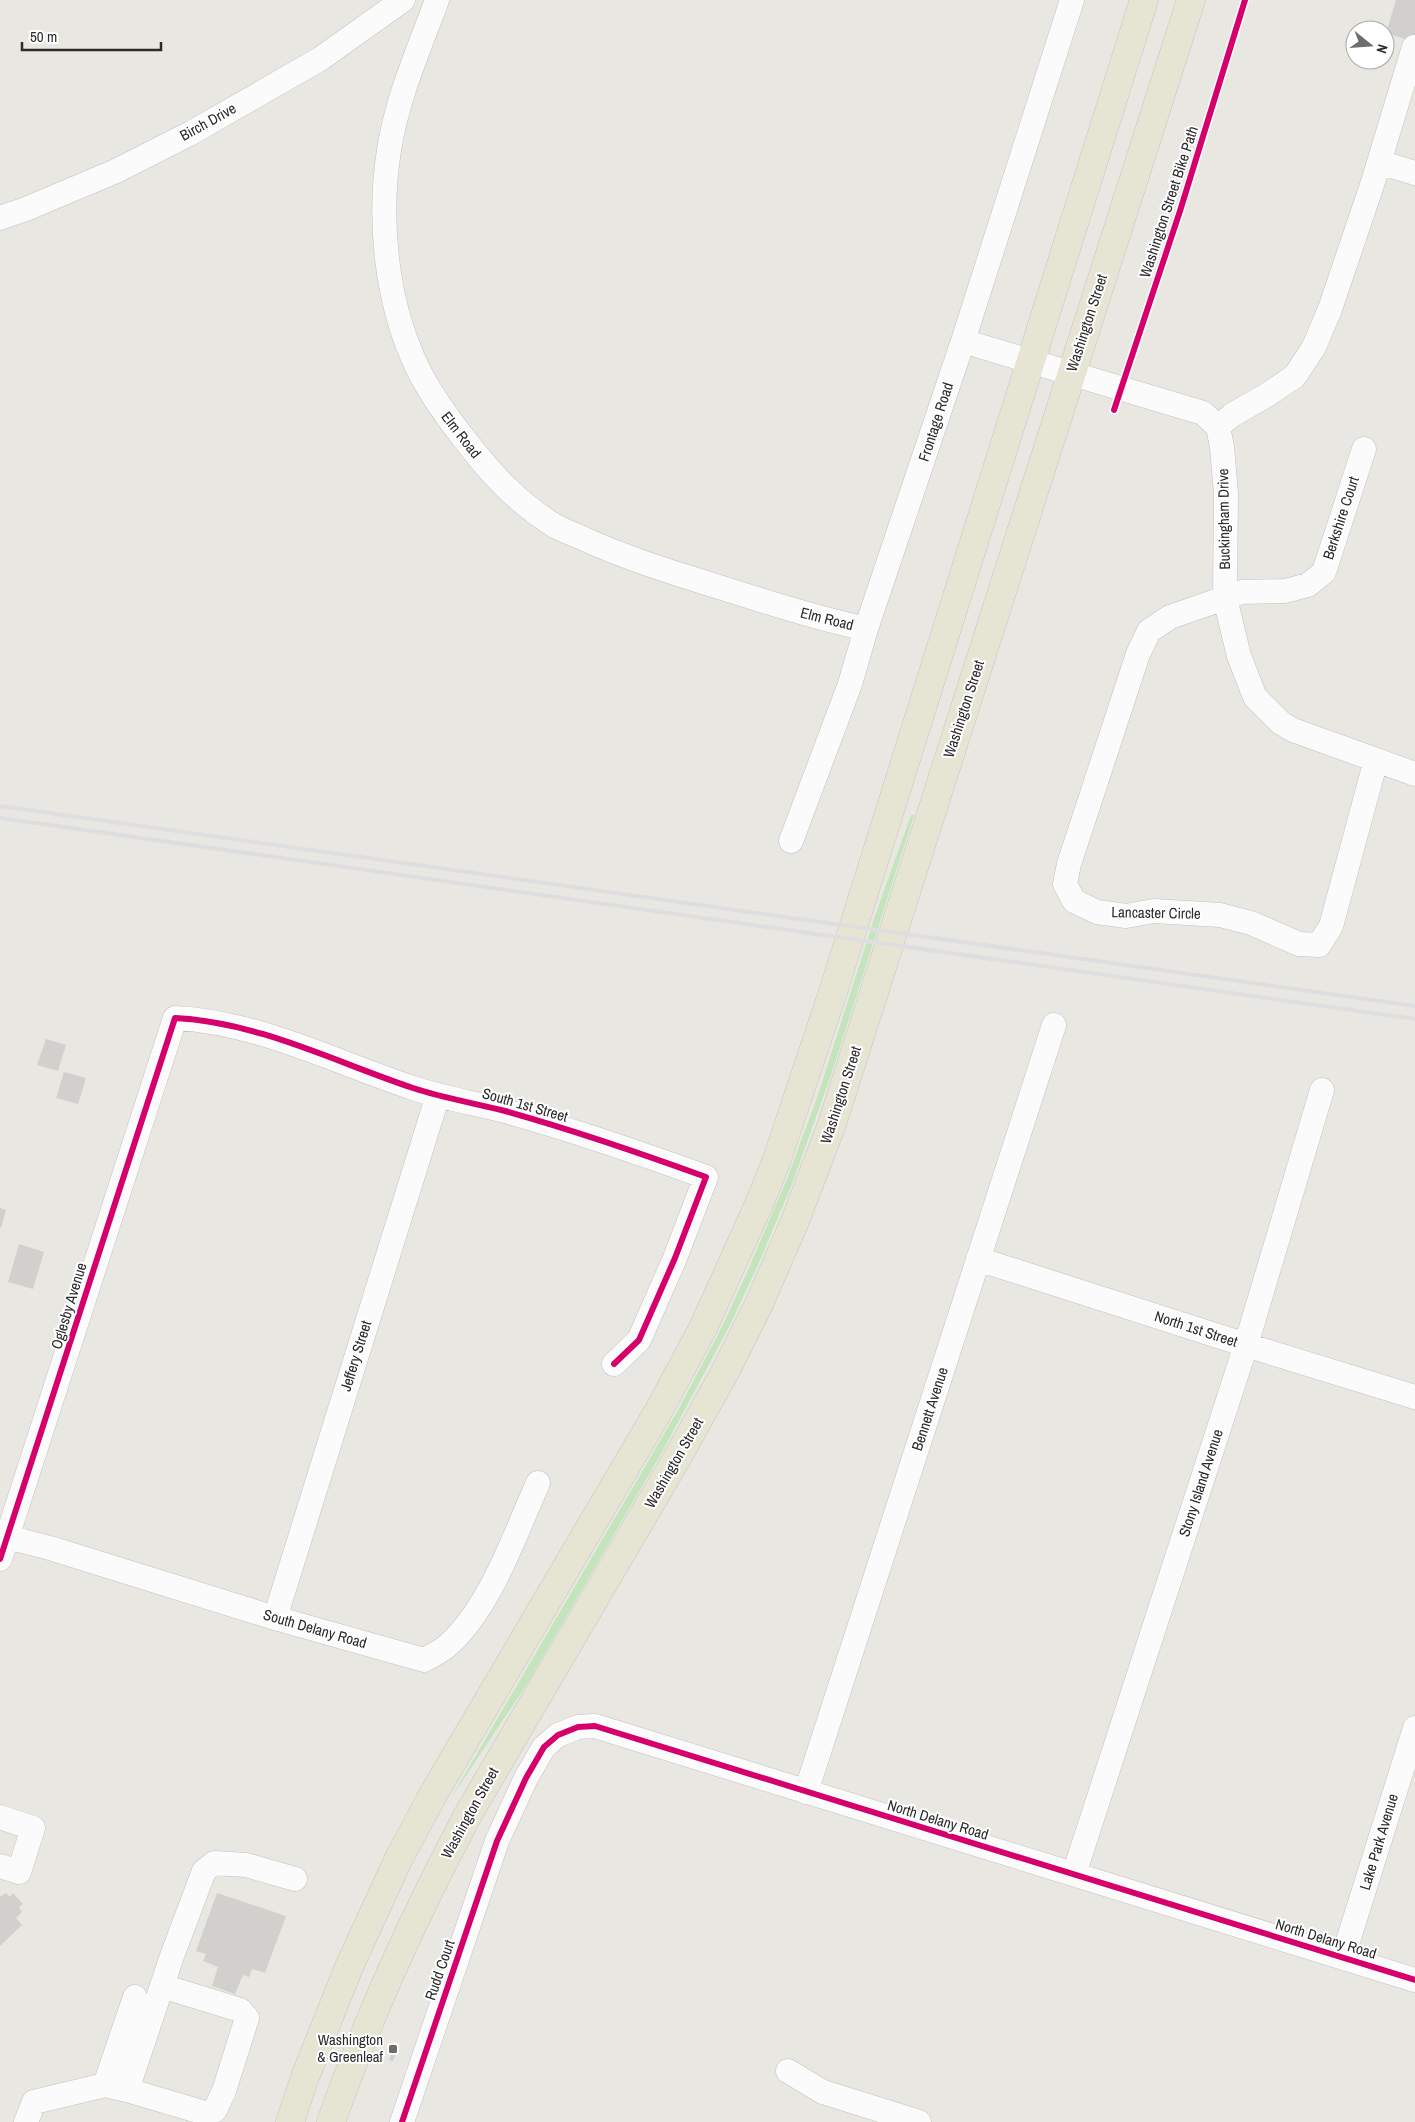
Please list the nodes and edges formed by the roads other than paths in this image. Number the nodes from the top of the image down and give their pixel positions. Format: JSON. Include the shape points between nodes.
{"nodes":[{"id":1,"x":402,"y":0,"type":"edge"},
{"id":2,"x":437,"y":0,"type":"edge"},
{"id":3,"x":1072,"y":0,"type":"edge"},
{"id":4,"x":1144,"y":0,"type":"edge"},
{"id":5,"x":1191,"y":0,"type":"edge"},
{"id":6,"x":1414,"y":47,"type":"edge"},
{"id":7,"x":1406,"y":104,"type":"edge"},
{"id":8,"x":1379,"y":162,"type":"junction"},
{"id":9,"x":1415,"y":173,"type":"edge"},
{"id":10,"x":0,"y":218,"type":"edge"},
{"id":11,"x":963,"y":341,"type":"junction"},
{"id":12,"x":1032,"y":362,"type":"junction"},
{"id":13,"x":1070,"y":374,"type":"junction"},
{"id":14,"x":1218,"y":428,"type":"junction"},
{"id":15,"x":1364,"y":449,"type":"dead end"},
{"id":16,"x":1225,"y":598,"type":"junction"},
{"id":17,"x":866,"y":629,"type":"junction"},
{"id":18,"x":1376,"y":760,"type":"junction"},
{"id":19,"x":1415,"y":774,"type":"edge"},
{"id":20,"x":791,"y":841,"type":"dead end"},
{"id":21,"x":1054,"y":1025,"type":"dead end"},
{"id":22,"x":160,"y":1059,"type":"joint"},
{"id":23,"x":1322,"y":1090,"type":"dead end"},
{"id":24,"x":438,"y":1095,"type":"junction"},
{"id":25,"x":978,"y":1259,"type":"junction"},
{"id":26,"x":1246,"y":1346,"type":"junction"},
{"id":27,"x":614,"y":1364,"type":"dead end"},
{"id":28,"x":1415,"y":1397,"type":"edge"},
{"id":29,"x":538,"y":1483,"type":"dead end"},
{"id":30,"x":4,"y":1536,"type":"edge"},
{"id":31,"x":0,"y":1559,"type":"edge"},
{"id":32,"x":275,"y":1618,"type":"junction"},
{"id":33,"x":1415,"y":1728,"type":"edge"},
{"id":34,"x":806,"y":1792,"type":"junction"},
{"id":35,"x":0,"y":1816,"type":"edge"},
{"id":36,"x":504,"y":1827,"type":"joint"},
{"id":37,"x":0,"y":1866,"type":"edge"},
{"id":38,"x":1074,"y":1874,"type":"junction"},
{"id":39,"x":296,"y":1879,"type":"dead end"},
{"id":40,"x":1343,"y":1957,"type":"junction"},
{"id":41,"x":1415,"y":1980,"type":"edge"},
{"id":42,"x":162,"y":1986,"type":"junction"},
{"id":43,"x":135,"y":1997,"type":"dead end"},
{"id":44,"x":788,"y":2071,"type":"dead end"},
{"id":45,"x":116,"y":2087,"type":"junction"},
{"id":46,"x":26,"y":2122,"type":"edge"},
{"id":47,"x":290,"y":2122,"type":"edge"},
{"id":48,"x":331,"y":2122,"type":"edge"},
{"id":49,"x":402,"y":2122,"type":"edge"},
{"id":50,"x":919,"y":2122,"type":"edge"}],
"edges":[{"from":1,"to":10,"type":"street","name":"Birch Drive","via":[[320,59],[191,133],[116,171]]},
{"from":2,"to":17,"type":"street","name":"Elm Road","via":[[395,120],[385,205],[386,240],[397,311],[417,366],[439,406],[491,474],[556,526],[648,564],[809,616]]},
{"from":3,"to":11,"type":"street","name":"Frontage Road"},
{"from":4,"to":12,"type":"main road"},
{"from":5,"to":13,"type":"main road","name":"Washington Street"},
{"from":6,"to":7,"type":"street"},
{"from":7,"to":8,"type":"street"},
{"from":8,"to":9,"type":"street"},
{"from":8,"to":14,"type":"street","via":[[1314,347],[1295,376],[1232,415]]},
{"from":11,"to":12,"type":"street"},
{"from":11,"to":17,"type":"street","name":"Frontage Road"},
{"from":12,"to":13,"type":"street"},
{"from":12,"to":47,"type":"main road","via":[[798,1102],[760,1202],[703,1328],[658,1412],[440,1782],[399,1858],[349,1967]]},
{"from":13,"to":14,"type":"street","via":[[1202,413]]},
{"from":13,"to":48,"type":"main road","name":"Washington Street","via":[[832,1124],[795,1221],[725,1372],[439,1868],[384,1984]]},
{"from":14,"to":16,"type":"street","name":"Buckingham Drive","via":[[1226,494]]},
{"from":15,"to":16,"type":"street","name":"Berkshire Court","via":[[1324,572],[1308,585],[1285,591],[1242,592]]},
{"from":16,"to":18,"type":"street","name":"Buckingham Drive","via":[[1239,656],[1255,697],[1281,723],[1293,730]]},
{"from":16,"to":18,"type":"street","name":"Lancaster Circle","via":[[1170,618],[1149,631],[1138,654],[1069,864],[1065,884],[1074,901],[1097,912],[1126,916],[1154,912],[1220,914],[1251,923],[1299,944],[1319,945],[1331,926]]},
{"from":17,"to":20,"type":"street","name":"Frontage Road","via":[[850,684]]},
{"from":18,"to":19,"type":"street","name":"Buckingham Drive"},
{"from":21,"to":25,"type":"street","name":"Bennett Avenue"},
{"from":22,"to":24,"type":"street","name":"South 1st Street","via":[[174,1018],[201,1019],[286,1042]]},
{"from":22,"to":30,"type":"street","name":"Oglesby Avenue"},
{"from":23,"to":26,"type":"street","name":"Stony Island Avenue"},
{"from":24,"to":27,"type":"street","name":"South 1st Street","via":[[504,1111],[625,1148],[706,1177],[639,1340]]},
{"from":24,"to":32,"type":"street","name":"Jeffery Street"},
{"from":25,"to":26,"type":"street","name":"North 1st Street"},
{"from":25,"to":34,"type":"street","name":"Bennett Avenue"},
{"from":26,"to":28,"type":"street","name":"North 1st Street"},
{"from":26,"to":38,"type":"street","name":"Stony Island Avenue"},
{"from":29,"to":32,"type":"street","name":"South Delany Road","via":[[497,1576],[470,1621],[446,1647],[424,1660]]},
{"from":30,"to":31,"type":"street","name":"Oglesby Avenue"},
{"from":30,"to":32,"type":"street","name":"South Delany Road"},
{"from":33,"to":40,"type":"street","name":"Lake Park Avenue"},
{"from":34,"to":36,"type":"street","name":"North Delany Road","via":[[595,1726],[578,1727],[558,1735],[544,1747]]},
{"from":34,"to":38,"type":"street","name":"North Delany Road"},
{"from":35,"to":37,"type":"street","via":[[34,1828],[19,1872]]},
{"from":36,"to":49,"type":"street","name":"Rudd Court"},
{"from":38,"to":40,"type":"street","name":"North Delany Road"},
{"from":39,"to":42,"type":"street","via":[[246,1865],[214,1863],[204,1871]]},
{"from":40,"to":41,"type":"street","name":"North Delany Road"},
{"from":42,"to":45,"type":"street"},
{"from":42,"to":45,"type":"street","via":[[240,2010],[248,2018],[224,2091],[215,2110],[205,2113]]},
{"from":43,"to":45,"type":"street"},
{"from":44,"to":50,"type":"street","via":[[823,2092]]},
{"from":45,"to":46,"type":"street","via":[[34,2102]]}]}
